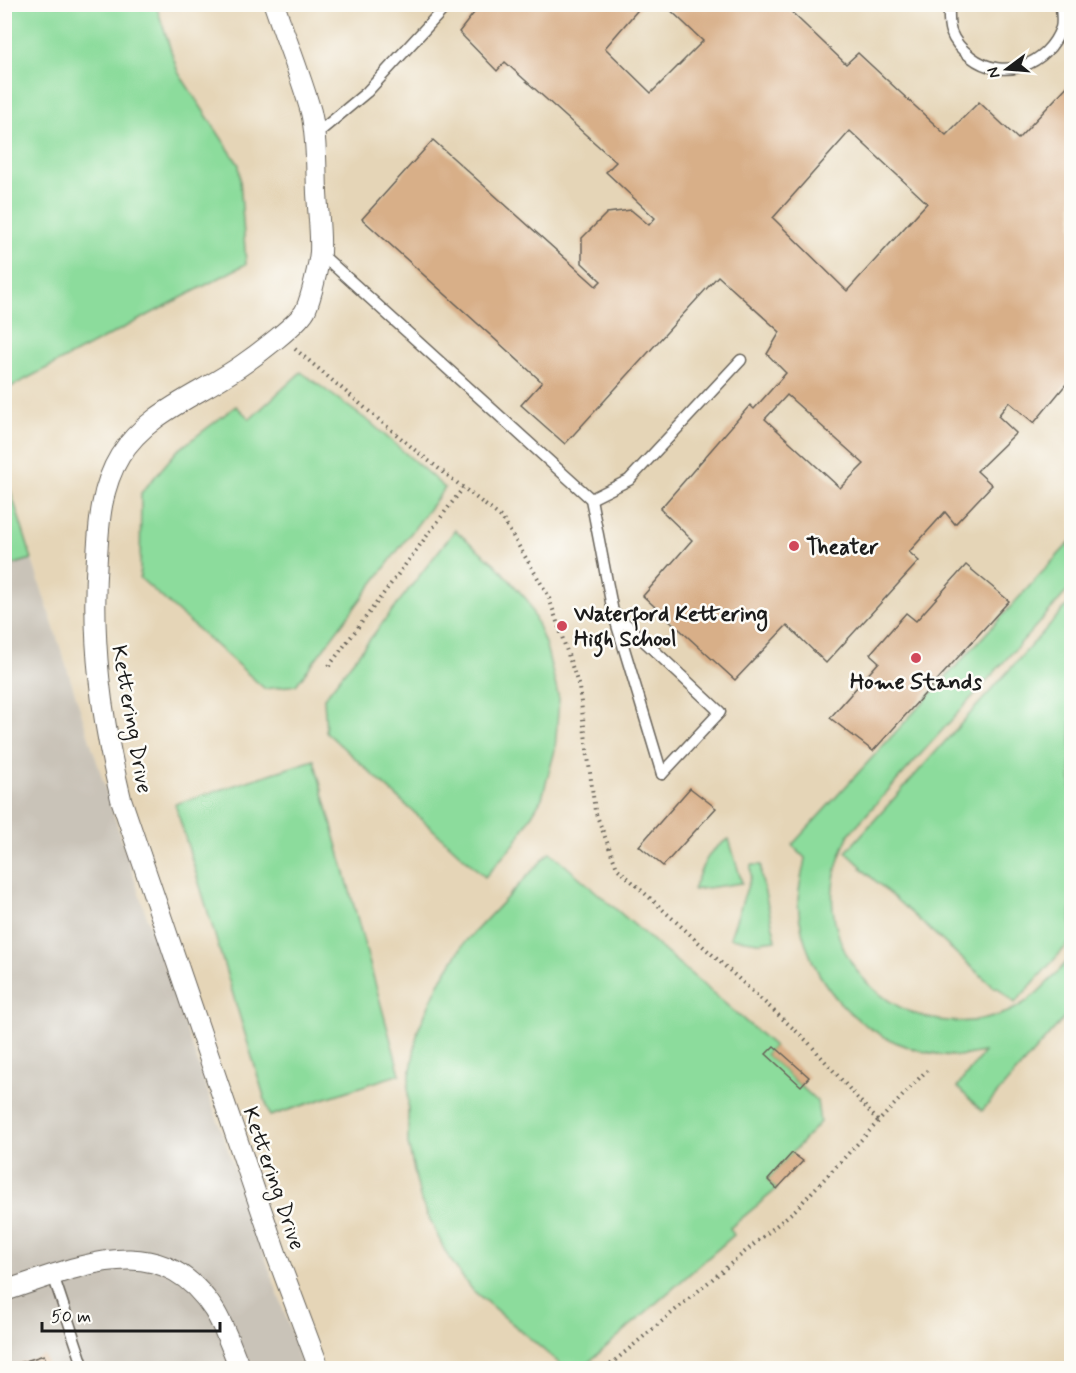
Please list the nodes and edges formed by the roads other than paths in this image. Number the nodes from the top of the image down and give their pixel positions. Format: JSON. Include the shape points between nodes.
{"nodes":[{"id":1,"x":274,"y":4,"type":"edge"},
{"id":2,"x":448,"y":4,"type":"edge"},
{"id":3,"x":949,"y":4,"type":"edge"},
{"id":4,"x":1061,"y":4,"type":"edge"},
{"id":5,"x":314,"y":136,"type":"junction"},
{"id":6,"x":320,"y":253,"type":"junction"},
{"id":7,"x":741,"y":360,"type":"dead end"},
{"id":8,"x":591,"y":499,"type":"junction"},
{"id":9,"x":613,"y":612,"type":"junction"},
{"id":10,"x":53,"y":1275,"type":"junction"},
{"id":11,"x":4,"y":1291,"type":"edge"},
{"id":12,"x":84,"y":1368,"type":"edge"},
{"id":13,"x":240,"y":1368,"type":"edge"},
{"id":14,"x":319,"y":1368,"type":"edge"}],
"edges":[{"from":1,"to":5,"type":"street","name":"Kettering Drive","via":[[311,113]]},
{"from":2,"to":5,"type":"lane","via":[[367,92]]},
{"from":3,"to":4,"type":"lane","via":[[948,22],[961,49],[982,66],[996,70],[1020,69],[1049,50],[1062,26]]},
{"from":5,"to":6,"type":"street","name":"Kettering Drive"},
{"from":6,"to":8,"type":"lane"},
{"from":6,"to":14,"type":"street","name":"Kettering Drive","via":[[306,311],[240,366],[161,414],[137,434],[120,457],[105,491],[98,527],[95,582],[100,693],[121,799],[273,1245]]},
{"from":7,"to":8,"type":"lane","via":[[629,480]]},
{"from":8,"to":9,"type":"lane"},
{"from":9,"to":9,"type":"lane","via":[[632,676],[662,774],[720,712]]},
{"from":10,"to":11,"type":"street"},
{"from":10,"to":12,"type":"lane"},
{"from":10,"to":13,"type":"street","via":[[98,1261],[138,1259],[188,1278],[215,1311]]}]}
